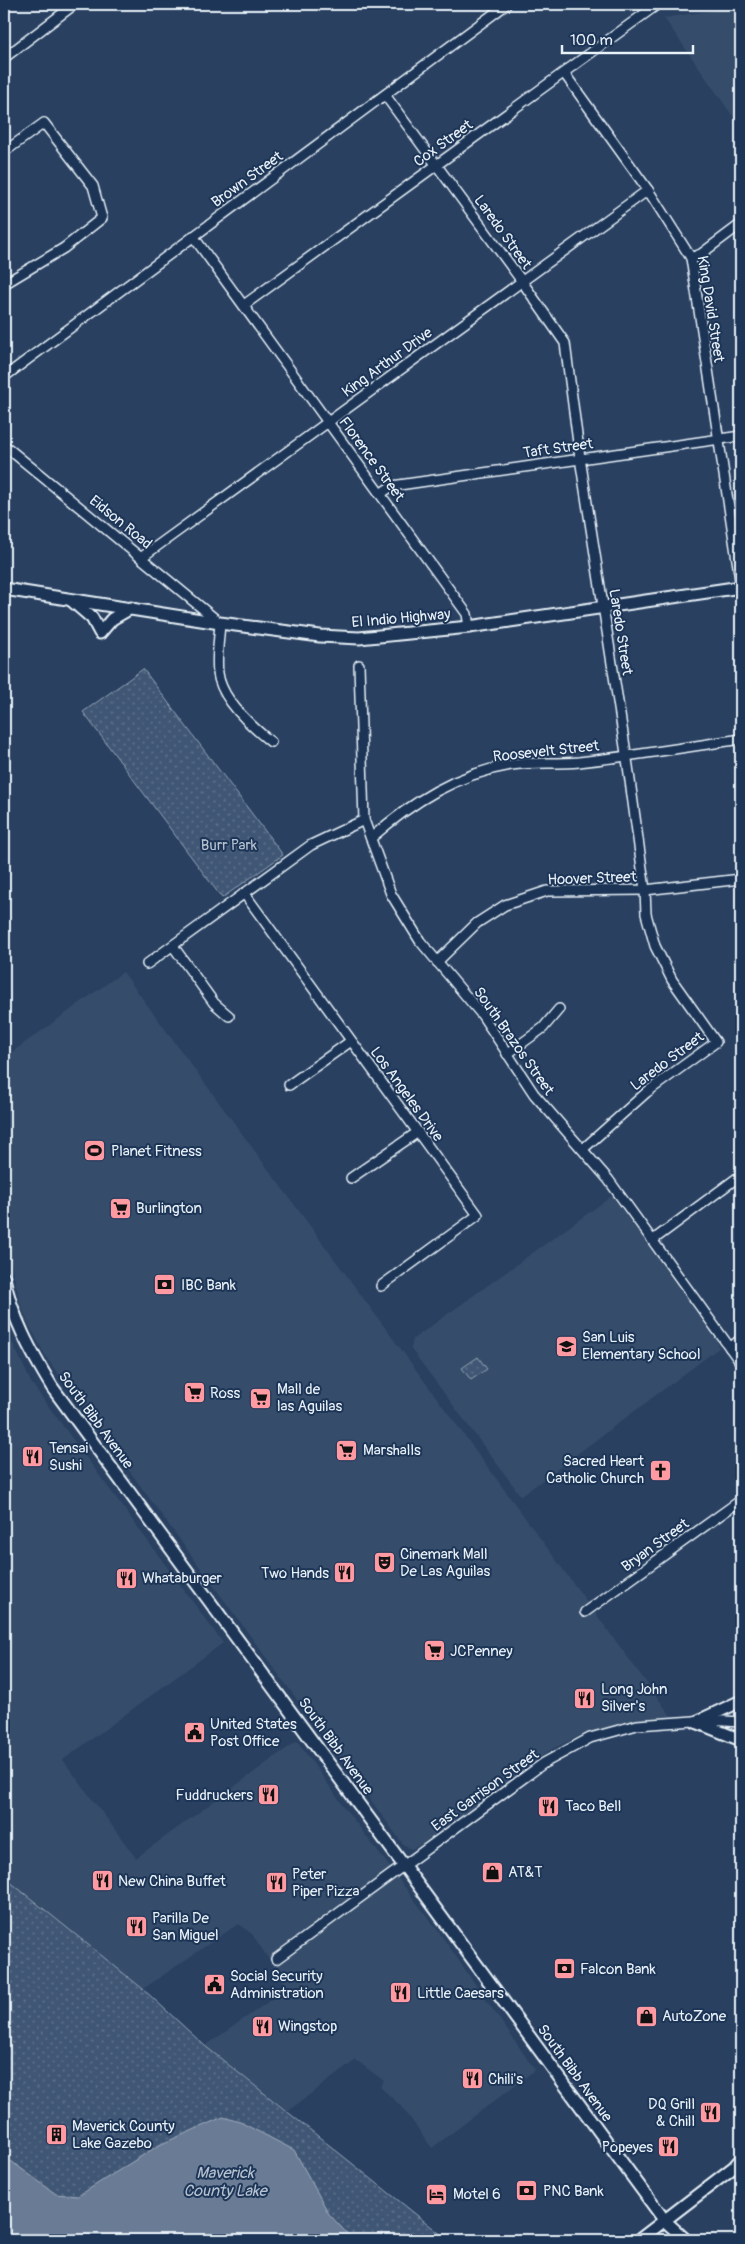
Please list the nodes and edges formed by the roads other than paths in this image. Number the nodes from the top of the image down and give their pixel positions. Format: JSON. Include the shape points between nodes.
{"nodes":[{"id":1,"x":75,"y":4,"type":"edge"},
{"id":2,"x":507,"y":4,"type":"edge"},
{"id":3,"x":658,"y":4,"type":"edge"},
{"id":4,"x":4,"y":58,"type":"edge"},
{"id":5,"x":564,"y":72,"type":"junction"},
{"id":6,"x":385,"y":95,"type":"junction"},
{"id":7,"x":4,"y":152,"type":"edge"},
{"id":8,"x":437,"y":165,"type":"junction"},
{"id":9,"x":648,"y":190,"type":"junction"},
{"id":10,"x":741,"y":224,"type":"edge"},
{"id":11,"x":193,"y":236,"type":"junction"},
{"id":12,"x":691,"y":258,"type":"junction"},
{"id":13,"x":521,"y":280,"type":"junction"},
{"id":14,"x":4,"y":284,"type":"edge"},
{"id":15,"x":244,"y":305,"type":"junction"},
{"id":16,"x":4,"y":377,"type":"edge"},
{"id":17,"x":328,"y":422,"type":"junction"},
{"id":18,"x":741,"y":436,"type":"edge"},
{"id":19,"x":717,"y":439,"type":"junction"},
{"id":20,"x":4,"y":445,"type":"edge"},
{"id":21,"x":580,"y":458,"type":"junction"},
{"id":22,"x":380,"y":494,"type":"junction"},
{"id":23,"x":142,"y":557,"type":"junction"},
{"id":24,"x":741,"y":587,"type":"edge"},
{"id":25,"x":4,"y":589,"type":"edge"},
{"id":26,"x":70,"y":599,"type":"junction"},
{"id":27,"x":603,"y":607,"type":"junction"},
{"id":28,"x":131,"y":608,"type":"junction"},
{"id":29,"x":220,"y":622,"type":"junction"},
{"id":30,"x":469,"y":627,"type":"junction"},
{"id":31,"x":359,"y":665,"type":"dead end"},
{"id":32,"x":741,"y":739,"type":"edge"},
{"id":33,"x":270,"y":742,"type":"dead end"},
{"id":34,"x":625,"y":756,"type":"junction"},
{"id":35,"x":364,"y":820,"type":"junction"},
{"id":36,"x":371,"y":838,"type":"junction"},
{"id":37,"x":741,"y":879,"type":"edge"},
{"id":38,"x":645,"y":890,"type":"junction"},
{"id":39,"x":244,"y":893,"type":"junction"},
{"id":40,"x":173,"y":946,"type":"junction"},
{"id":41,"x":437,"y":962,"type":"junction"},
{"id":42,"x":147,"y":964,"type":"dead end"},
{"id":43,"x":559,"y":1008,"type":"dead end"},
{"id":44,"x":229,"y":1016,"type":"dead end"},
{"id":45,"x":352,"y":1041,"type":"junction"},
{"id":46,"x":506,"y":1054,"type":"junction"},
{"id":47,"x":289,"y":1085,"type":"dead end"},
{"id":48,"x":418,"y":1132,"type":"junction"},
{"id":49,"x":582,"y":1149,"type":"junction"},
{"id":50,"x":741,"y":1175,"type":"edge"},
{"id":51,"x":351,"y":1178,"type":"dead end"},
{"id":52,"x":653,"y":1240,"type":"junction"},
{"id":53,"x":4,"y":1278,"type":"edge"},
{"id":54,"x":381,"y":1286,"type":"dead end"},
{"id":55,"x":741,"y":1339,"type":"edge"},
{"id":56,"x":730,"y":1348,"type":"junction"},
{"id":57,"x":741,"y":1363,"type":"edge"},
{"id":58,"x":741,"y":1500,"type":"edge"},
{"id":59,"x":585,"y":1612,"type":"dead end"},
{"id":60,"x":741,"y":1701,"type":"edge"},
{"id":61,"x":696,"y":1722,"type":"junction"},
{"id":62,"x":741,"y":1722,"type":"edge"},
{"id":63,"x":741,"y":1740,"type":"edge"},
{"id":64,"x":405,"y":1866,"type":"junction"},
{"id":65,"x":276,"y":1959,"type":"dead end"},
{"id":66,"x":739,"y":2164,"type":"edge"},
{"id":67,"x":665,"y":2221,"type":"junction"},
{"id":68,"x":639,"y":2240,"type":"edge"},
{"id":69,"x":686,"y":2240,"type":"edge"}],
"edges":[{"from":1,"to":4,"type":"street"},
{"from":2,"to":6,"type":"street","name":"Brown Street"},
{"from":3,"to":5,"type":"street","name":"Cox Street"},
{"from":5,"to":8,"type":"street","name":"Cox Street"},
{"from":5,"to":9,"type":"street","name":"King David Street"},
{"from":6,"to":8,"type":"street","name":"Laredo Street"},
{"from":6,"to":11,"type":"street","name":"Brown Street"},
{"from":7,"to":14,"type":"street","via":[[44,123],[93,186],[102,218],[64,248]]},
{"from":8,"to":13,"type":"street","name":"Laredo Street"},
{"from":8,"to":15,"type":"street","name":"Cox Street"},
{"from":9,"to":12,"type":"street","name":"King David Street"},
{"from":9,"to":13,"type":"street","name":"King Arthur Drive"},
{"from":10,"to":12,"type":"street"},
{"from":11,"to":15,"type":"street","name":"Florence Street"},
{"from":11,"to":16,"type":"street","name":"Brown Street"},
{"from":12,"to":19,"type":"street","name":"King David Street"},
{"from":13,"to":17,"type":"street","name":"King Arthur Drive"},
{"from":13,"to":21,"type":"street","name":"Laredo Street","via":[[564,343]]},
{"from":15,"to":17,"type":"street","name":"Florence Street"},
{"from":17,"to":22,"type":"street","name":"Florence Street"},
{"from":17,"to":23,"type":"street","name":"King Arthur Drive"},
{"from":18,"to":19,"type":"street","name":"Taft Street"},
{"from":19,"to":21,"type":"street","name":"Taft Street"},
{"from":19,"to":24,"type":"street","name":"King David Street"},
{"from":20,"to":23,"type":"street","name":"Eidson Road"},
{"from":21,"to":22,"type":"street","name":"Taft Street","via":[[392,486]]},
{"from":21,"to":27,"type":"street","name":"Laredo Street"},
{"from":22,"to":30,"type":"street","name":"Florence Street","via":[[467,614]]},
{"from":23,"to":29,"type":"street","name":"Eidson Road"},
{"from":24,"to":27,"type":"main road","name":"El Indio Highway"},
{"from":25,"to":26,"type":"main road","name":"El Indio Highway"},
{"from":26,"to":28,"type":"main road","name":"El Indio Highway"},
{"from":26,"to":28,"type":"main road","via":[[92,618],[100,633],[112,619]]},
{"from":27,"to":30,"type":"main road","name":"El Indio Highway"},
{"from":27,"to":34,"type":"street","name":"Laredo Street"},
{"from":28,"to":29,"type":"main road","name":"El Indio Highway"},
{"from":29,"to":30,"type":"main road","name":"El Indio Highway","via":[[359,638]]},
{"from":29,"to":33,"type":"street","via":[[218,674],[230,702]]},
{"from":31,"to":35,"type":"street","name":"South Brazos Street"},
{"from":32,"to":34,"type":"street","name":"Roosevelt Street"},
{"from":34,"to":36,"type":"street","name":"Roosevelt Street","via":[[488,770],[441,787]]},
{"from":34,"to":38,"type":"street","name":"Laredo Street"},
{"from":35,"to":36,"type":"street","name":"South Brazos Street"},
{"from":35,"to":39,"type":"street","via":[[311,845]]},
{"from":36,"to":41,"type":"street","name":"South Brazos Street","via":[[390,894]]},
{"from":37,"to":38,"type":"street","name":"Hoover Street"},
{"from":38,"to":41,"type":"street","name":"Hoover Street","via":[[547,891],[505,905],[477,923]]},
{"from":38,"to":49,"type":"street","name":"Laredo Street","via":[[646,914],[655,946],[672,980],[716,1042],[648,1092]]},
{"from":39,"to":40,"type":"street"},
{"from":39,"to":45,"type":"street","name":"Los Angeles Drive"},
{"from":40,"to":42,"type":"street"},
{"from":40,"to":44,"type":"street","via":[[214,1003]]},
{"from":41,"to":46,"type":"street","name":"South Brazos Street","via":[[482,1015]]},
{"from":43,"to":46,"type":"street","via":[[543,1028]]},
{"from":45,"to":47,"type":"street"},
{"from":45,"to":48,"type":"street","name":"Los Angeles Drive"},
{"from":46,"to":49,"type":"street","name":"South Brazos Street","via":[[534,1094]]},
{"from":48,"to":51,"type":"street"},
{"from":48,"to":54,"type":"street","name":"Los Angeles Drive","via":[[478,1215]]},
{"from":49,"to":52,"type":"street","name":"South Brazos Street"},
{"from":50,"to":52,"type":"street"},
{"from":52,"to":56,"type":"street","name":"South Brazos Street"},
{"from":53,"to":64,"type":"main road","name":"South Bibb Avenue","via":[[18,1325],[52,1387]]},
{"from":55,"to":56,"type":"street"},
{"from":56,"to":57,"type":"street","name":"South Brazos Street"},
{"from":58,"to":59,"type":"street","name":"Bryan Street"},
{"from":60,"to":61,"type":"main road"},
{"from":61,"to":62,"type":"street","name":"East Garrison Street"},
{"from":61,"to":63,"type":"main road"},
{"from":61,"to":64,"type":"street","name":"East Garrison Street","via":[[637,1725],[590,1738],[544,1763]]},
{"from":64,"to":65,"type":"street","name":"East Garrison Street"},
{"from":64,"to":67,"type":"main road","name":"South Bibb Avenue"},
{"from":66,"to":67,"type":"main road"},
{"from":67,"to":68,"type":"main road"},
{"from":67,"to":69,"type":"main road","name":"South Bibb Avenue"}]}
